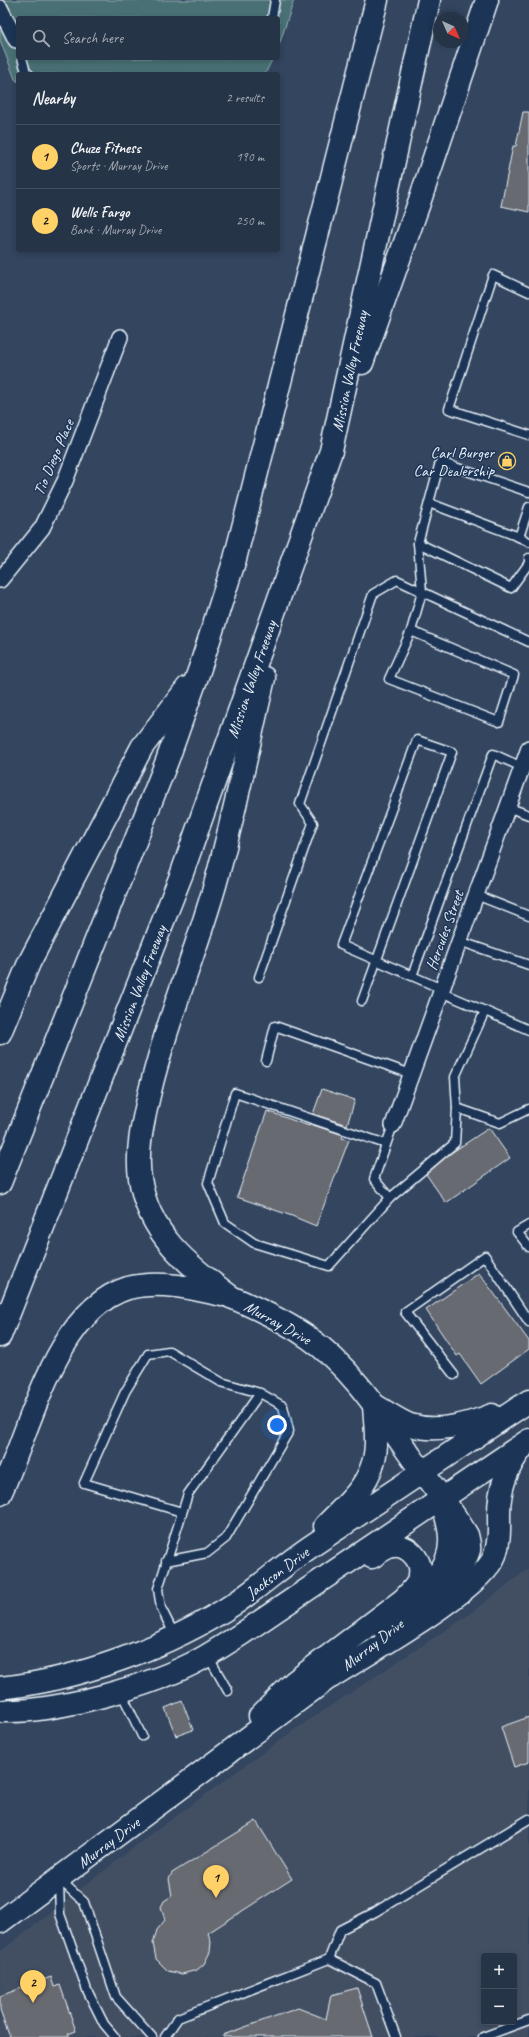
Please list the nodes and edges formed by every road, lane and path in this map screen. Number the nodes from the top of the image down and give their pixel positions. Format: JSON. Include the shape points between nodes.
{"nodes":[{"id":1,"x":275,"y":0,"type":"edge"},
{"id":2,"x":377,"y":0,"type":"edge"},
{"id":3,"x":429,"y":0,"type":"edge"},
{"id":4,"x":487,"y":0,"type":"edge"},
{"id":5,"x":0,"y":8,"type":"edge"},
{"id":6,"x":272,"y":16,"type":"edge"},
{"id":7,"x":16,"y":41,"type":"edge"},
{"id":8,"x":23,"y":60,"type":"edge"},
{"id":9,"x":26,"y":72,"type":"edge"},
{"id":10,"x":529,"y":292,"type":"edge"},
{"id":11,"x":120,"y":337,"type":"dead end"},
{"id":12,"x":529,"y":435,"type":"edge"},
{"id":13,"x":331,"y":451,"type":"junction"},
{"id":14,"x":529,"y":492,"type":"edge"},
{"id":15,"x":429,"y":503,"type":"junction"},
{"id":16,"x":529,"y":507,"type":"edge"},
{"id":17,"x":519,"y":537,"type":"junction"},
{"id":18,"x":529,"y":542,"type":"edge"},
{"id":19,"x":418,"y":543,"type":"junction"},
{"id":20,"x":529,"y":558,"type":"edge"},
{"id":21,"x":292,"y":561,"type":"junction"},
{"id":22,"x":0,"y":580,"type":"edge"},
{"id":23,"x":422,"y":592,"type":"junction"},
{"id":24,"x":411,"y":631,"type":"junction"},
{"id":25,"x":529,"y":642,"type":"edge"},
{"id":26,"x":199,"y":671,"type":"junction"},
{"id":27,"x":529,"y":748,"type":"edge"},
{"id":28,"x":522,"y":767,"type":"junction"},
{"id":29,"x":508,"y":807,"type":"junction"},
{"id":30,"x":529,"y":815,"type":"edge"},
{"id":31,"x":476,"y":895,"type":"junction"},
{"id":32,"x":529,"y":916,"type":"edge"},
{"id":33,"x":459,"y":941,"type":"junction"},
{"id":34,"x":376,"y":960,"type":"junction"},
{"id":35,"x":529,"y":965,"type":"edge"},
{"id":36,"x":412,"y":976,"type":"junction"},
{"id":37,"x":259,"y":977,"type":"dead end"},
{"id":38,"x":441,"y":990,"type":"junction"},
{"id":39,"x":362,"y":1001,"type":"dead end"},
{"id":40,"x":485,"y":1011,"type":"junction"},
{"id":41,"x":529,"y":1030,"type":"edge"},
{"id":42,"x":0,"y":1033,"type":"edge"},
{"id":43,"x":266,"y":1062,"type":"dead end"},
{"id":44,"x":411,"y":1074,"type":"junction"},
{"id":45,"x":457,"y":1108,"type":"junction"},
{"id":46,"x":529,"y":1109,"type":"edge"},
{"id":47,"x":392,"y":1125,"type":"joint"},
{"id":48,"x":386,"y":1144,"type":"junction"},
{"id":49,"x":0,"y":1183,"type":"edge"},
{"id":50,"x":390,"y":1198,"type":"junction"},
{"id":51,"x":529,"y":1225,"type":"edge"},
{"id":52,"x":529,"y":1247,"type":"edge"},
{"id":53,"x":231,"y":1297,"type":"junction"},
{"id":54,"x":529,"y":1322,"type":"edge"},
{"id":55,"x":0,"y":1336,"type":"edge"},
{"id":56,"x":454,"y":1375,"type":"dead end"},
{"id":57,"x":260,"y":1393,"type":"junction"},
{"id":58,"x":529,"y":1401,"type":"edge"},
{"id":59,"x":374,"y":1405,"type":"junction"},
{"id":60,"x":528,"y":1441,"type":"edge"},
{"id":61,"x":422,"y":1472,"type":"junction"},
{"id":62,"x":0,"y":1494,"type":"edge"},
{"id":63,"x":442,"y":1500,"type":"junction"},
{"id":64,"x":182,"y":1512,"type":"junction"},
{"id":65,"x":299,"y":1554,"type":"junction"},
{"id":66,"x":166,"y":1561,"type":"junction"},
{"id":67,"x":404,"y":1599,"type":"junction"},
{"id":68,"x":289,"y":1600,"type":"junction"},
{"id":69,"x":175,"y":1637,"type":"junction"},
{"id":70,"x":208,"y":1655,"type":"junction"},
{"id":71,"x":330,"y":1677,"type":"junction"},
{"id":72,"x":0,"y":1688,"type":"edge"},
{"id":73,"x":119,"y":1690,"type":"junction"},
{"id":74,"x":228,"y":1691,"type":"dead end"},
{"id":75,"x":10,"y":1712,"type":"edge"},
{"id":76,"x":142,"y":1736,"type":"dead end"},
{"id":77,"x":216,"y":1762,"type":"junction"},
{"id":78,"x":529,"y":1819,"type":"edge"},
{"id":79,"x":58,"y":1879,"type":"junction"},
{"id":80,"x":0,"y":1922,"type":"edge"},
{"id":81,"x":329,"y":1959,"type":"junction"},
{"id":82,"x":529,"y":2020,"type":"edge"},
{"id":83,"x":114,"y":2037,"type":"edge"},
{"id":84,"x":152,"y":2037,"type":"edge"},
{"id":85,"x":165,"y":2037,"type":"edge"},
{"id":86,"x":396,"y":2037,"type":"edge"},
{"id":87,"x":483,"y":2037,"type":"edge"}],
"edges":[{"from":1,"to":6,"type":"lane"},
{"from":2,"to":26,"type":"main road","via":[[235,560]]},
{"from":3,"to":13,"type":"main road","name":"Mission Valley Freeway"},
{"from":4,"to":13,"type":"main road","via":[[419,203]]},
{"from":5,"to":7,"type":"street"},
{"from":8,"to":9,"type":"lane"},
{"from":10,"to":12,"type":"lane","via":[[493,275],[449,409]]},
{"from":11,"to":22,"type":"street","name":"Tio Diego Place","via":[[65,481],[52,508],[42,528]]},
{"from":13,"to":21,"type":"main road","name":"Mission Valley Freeway"},
{"from":14,"to":15,"type":"lane","via":[[440,462]]},
{"from":15,"to":17,"type":"lane"},
{"from":15,"to":19,"type":"lane"},
{"from":16,"to":17,"type":"lane"},
{"from":17,"to":18,"type":"lane"},
{"from":19,"to":20,"type":"lane","via":[[511,588]]},
{"from":19,"to":23,"type":"lane"},
{"from":21,"to":53,"type":"main road","via":[[215,885],[155,1070],[139,1140],[140,1178],[149,1212],[165,1239],[190,1266]]},
{"from":21,"to":55,"type":"main road","name":"Mission Valley Freeway","via":[[182,873]]},
{"from":23,"to":24,"type":"lane"},
{"from":23,"to":25,"type":"lane"},
{"from":23,"to":37,"type":"lane","via":[[397,580],[373,594],[300,804],[313,823]]},
{"from":24,"to":24,"type":"lane","via":[[389,679],[499,722],[514,675]]},
{"from":26,"to":42,"type":"main road","via":[[142,747],[29,963]]},
{"from":26,"to":49,"type":"main road","via":[[167,761]]},
{"from":27,"to":28,"type":"street","name":"Hercules Street"},
{"from":28,"to":29,"type":"street","name":"Hercules Street"},
{"from":28,"to":36,"type":"lane","via":[[493,754]]},
{"from":29,"to":30,"type":"lane"},
{"from":29,"to":31,"type":"street","name":"Hercules Street"},
{"from":31,"to":32,"type":"lane"},
{"from":31,"to":33,"type":"street","name":"Hercules Street"},
{"from":33,"to":35,"type":"lane"},
{"from":33,"to":38,"type":"street","name":"Hercules Street"},
{"from":34,"to":34,"type":"lane","via":[[341,945],[417,740],[452,752]]},
{"from":34,"to":36,"type":"lane"},
{"from":34,"to":39,"type":"lane"},
{"from":36,"to":38,"type":"lane"},
{"from":38,"to":40,"type":"lane"},
{"from":38,"to":44,"type":"street","name":"Hercules Street"},
{"from":40,"to":41,"type":"lane"},
{"from":40,"to":45,"type":"lane","via":[[456,1077]]},
{"from":43,"to":44,"type":"lane","via":[[275,1026]]},
{"from":44,"to":47,"type":"street","name":"Hercules Street"},
{"from":45,"to":46,"type":"lane","via":[[500,1123]]},
{"from":45,"to":50,"type":"lane","via":[[455,1143]]},
{"from":47,"to":48,"type":"lane"},
{"from":48,"to":50,"type":"lane","via":[[374,1179]]},
{"from":48,"to":50,"type":"lane","via":[[235,1093],[208,1183],[224,1223],[254,1243],[329,1266]]},
{"from":51,"to":52,"type":"lane","via":[[517,1232]]},
{"from":53,"to":59,"type":"main road","name":"Murray Drive","via":[[266,1312],[311,1339],[347,1372]]},
{"from":53,"to":62,"type":"main road","via":[[193,1288],[157,1284],[128,1288],[101,1302],[82,1319],[66,1340]]},
{"from":54,"to":56,"type":"lane","via":[[485,1256],[405,1312]]},
{"from":57,"to":64,"type":"lane","via":[[188,1494]]},
{"from":57,"to":64,"type":"lane","via":[[221,1382],[169,1351],[148,1354],[124,1392],[84,1483]]},
{"from":57,"to":66,"type":"lane","via":[[283,1406],[289,1431],[226,1538],[207,1553]]},
{"from":58,"to":59,"type":"main road","via":[[470,1424],[445,1428],[409,1424]]},
{"from":58,"to":61,"type":"main road","name":"Jackson Drive"},
{"from":59,"to":61,"type":"main road","name":"Murray Drive"},
{"from":59,"to":65,"type":"main road","via":[[375,1450],[373,1466],[367,1478],[357,1493]]},
{"from":60,"to":63,"type":"main road","name":"Jackson Drive"},
{"from":60,"to":71,"type":"main road","via":[[513,1460],[506,1475],[499,1512],[499,1541],[487,1568],[438,1609]]},
{"from":61,"to":63,"type":"main road","name":"Murray Drive"},
{"from":61,"to":65,"type":"main road","name":"Jackson Drive"},
{"from":63,"to":67,"type":"main road","name":"Murray Drive","via":[[451,1540],[449,1552],[435,1578],[422,1590]]},
{"from":63,"to":68,"type":"main road","name":"Jackson Drive"},
{"from":63,"to":71,"type":"main road","name":"Murray Drive","via":[[467,1534],[470,1548],[461,1567],[425,1603]]},
{"from":64,"to":66,"type":"lane"},
{"from":65,"to":69,"type":"main road","name":"Jackson Drive","via":[[237,1601]]},
{"from":66,"to":69,"type":"lane","via":[[158,1589],[161,1608]]},
{"from":67,"to":68,"type":"main road","via":[[421,1575],[420,1565],[413,1553],[399,1546],[389,1547],[316,1595]]},
{"from":67,"to":77,"type":"main road","name":"Murray Drive","via":[[294,1682]]},
{"from":68,"to":70,"type":"main road","name":"Jackson Drive"},
{"from":69,"to":72,"type":"main road","name":"Jackson Drive","via":[[80,1671],[32,1684]]},
{"from":69,"to":75,"type":"main road","via":[[178,1645],[175,1651],[164,1658]]},
{"from":70,"to":73,"type":"main road","name":"Jackson Drive","via":[[155,1679]]},
{"from":70,"to":74,"type":"lane"},
{"from":71,"to":77,"type":"main road","name":"Murray Drive"},
{"from":73,"to":75,"type":"main road","name":"Jackson Drive","via":[[84,1701]]},
{"from":73,"to":76,"type":"lane"},
{"from":77,"to":79,"type":"main road","name":"Murray Drive"},
{"from":78,"to":81,"type":"lane","via":[[375,1912],[340,1930]]},
{"from":79,"to":80,"type":"main road","name":"Murray Drive"},
{"from":79,"to":83,"type":"lane","via":[[60,1914],[87,1990],[104,2024]]},
{"from":79,"to":84,"type":"lane","via":[[84,1902],[116,1997]]},
{"from":81,"to":85,"type":"lane","via":[[178,2018]]},
{"from":81,"to":86,"type":"lane","via":[[376,1984]]},
{"from":82,"to":87,"type":"lane"}]}
